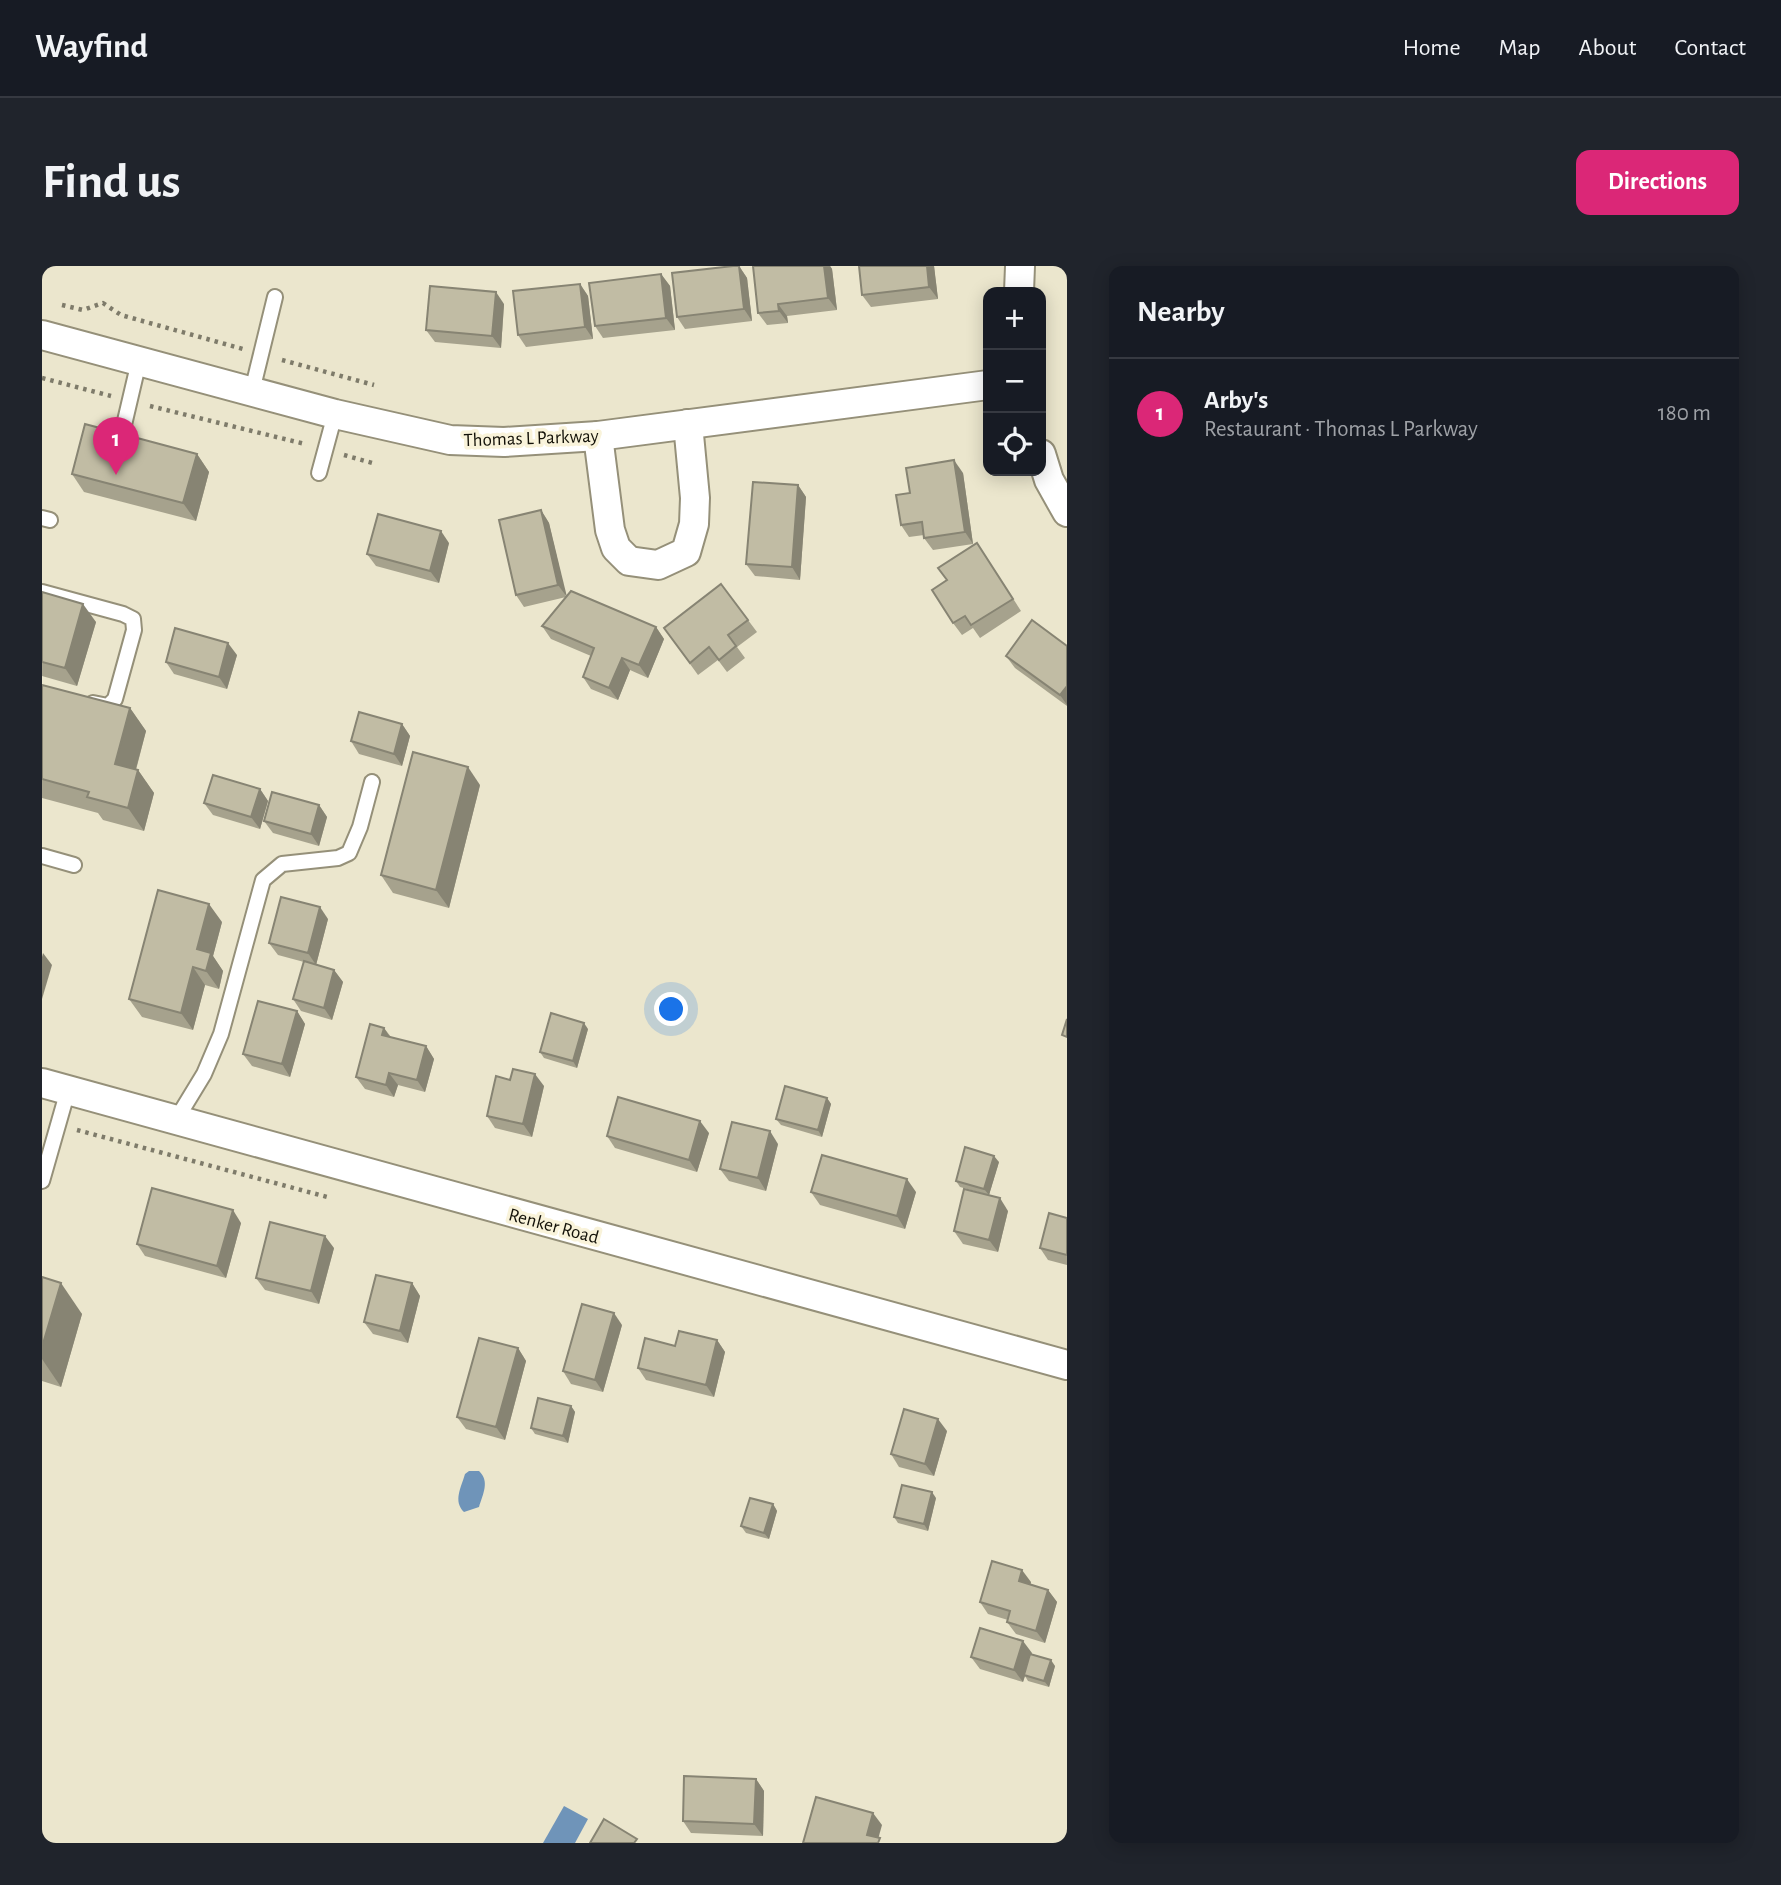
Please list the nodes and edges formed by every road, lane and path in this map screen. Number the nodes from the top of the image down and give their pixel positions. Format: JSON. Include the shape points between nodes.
{"nodes":[{"id":1,"x":1020,"y":266,"type":"edge"},
{"id":2,"x":1019,"y":287,"type":"edge"},
{"id":3,"x":275,"y":298,"type":"dead end"},
{"id":4,"x":62,"y":305,"type":"dead end"},
{"id":5,"x":42,"y":335,"type":"edge"},
{"id":6,"x":261,"y":354,"type":"junction"},
{"id":7,"x":139,"y":361,"type":"junction"},
{"id":8,"x":42,"y":378,"type":"edge"},
{"id":9,"x":374,"y":385,"type":"dead end"},
{"id":10,"x":983,"y":385,"type":"edge"},
{"id":11,"x":252,"y":391,"type":"junction"},
{"id":12,"x":130,"y":401,"type":"junction"},
{"id":13,"x":335,"y":414,"type":"junction"},
{"id":14,"x":688,"y":424,"type":"junction"},
{"id":15,"x":124,"y":425,"type":"dead end"},
{"id":16,"x":598,"y":436,"type":"junction"},
{"id":17,"x":324,"y":449,"type":"junction"},
{"id":18,"x":376,"y":464,"type":"dead end"},
{"id":19,"x":1046,"y":470,"type":"edge"},
{"id":20,"x":319,"y":473,"type":"dead end"},
{"id":21,"x":1067,"y":512,"type":"edge"},
{"id":22,"x":42,"y":592,"type":"edge"},
{"id":23,"x":82,"y":700,"type":"edge"},
{"id":24,"x":372,"y":782,"type":"dead end"},
{"id":25,"x":42,"y":856,"type":"edge"},
{"id":26,"x":74,"y":865,"type":"dead end"},
{"id":27,"x":55,"y":1087,"type":"edge"},
{"id":28,"x":176,"y":1120,"type":"junction"},
{"id":29,"x":58,"y":1125,"type":"junction"},
{"id":30,"x":42,"y":1181,"type":"edge"},
{"id":31,"x":331,"y":1198,"type":"dead end"},
{"id":32,"x":1067,"y":1365,"type":"edge"}],
"edges":[{"from":1,"to":2,"type":"street"},
{"from":3,"to":6,"type":"lane"},
{"from":4,"to":6,"type":"path","via":[[83,310],[103,303],[121,315]]},
{"from":5,"to":7,"type":"street","name":"Thomas L Parkway"},
{"from":6,"to":9,"type":"path"},
{"from":6,"to":11,"type":"lane"},
{"from":7,"to":11,"type":"street","name":"Thomas L Parkway"},
{"from":7,"to":12,"type":"lane"},
{"from":8,"to":12,"type":"path"},
{"from":10,"to":14,"type":"street","name":"Thomas L Parkway"},
{"from":11,"to":13,"type":"street","name":"Thomas L Parkway"},
{"from":12,"to":15,"type":"lane"},
{"from":12,"to":17,"type":"path"},
{"from":13,"to":16,"type":"street","name":"Thomas L Parkway","via":[[450,440],[504,443]]},
{"from":13,"to":17,"type":"lane"},
{"from":14,"to":16,"type":"street","name":"Thomas L Parkway"},
{"from":14,"to":16,"type":"street","via":[[694,524],[686,552],[658,565],[629,561],[616,548]]},
{"from":17,"to":18,"type":"path"},
{"from":17,"to":20,"type":"lane"},
{"from":19,"to":21,"type":"street"},
{"from":22,"to":23,"type":"lane","via":[[133,620],[115,699],[108,706]]},
{"from":24,"to":28,"type":"lane","via":[[349,853],[282,864],[263,880],[221,1034]]},
{"from":25,"to":26,"type":"lane"},
{"from":27,"to":28,"type":"street","name":"Renker Road"},
{"from":27,"to":29,"type":"lane"},
{"from":28,"to":32,"type":"street","name":"Renker Road"},
{"from":29,"to":30,"type":"lane"},
{"from":29,"to":31,"type":"path"}]}
